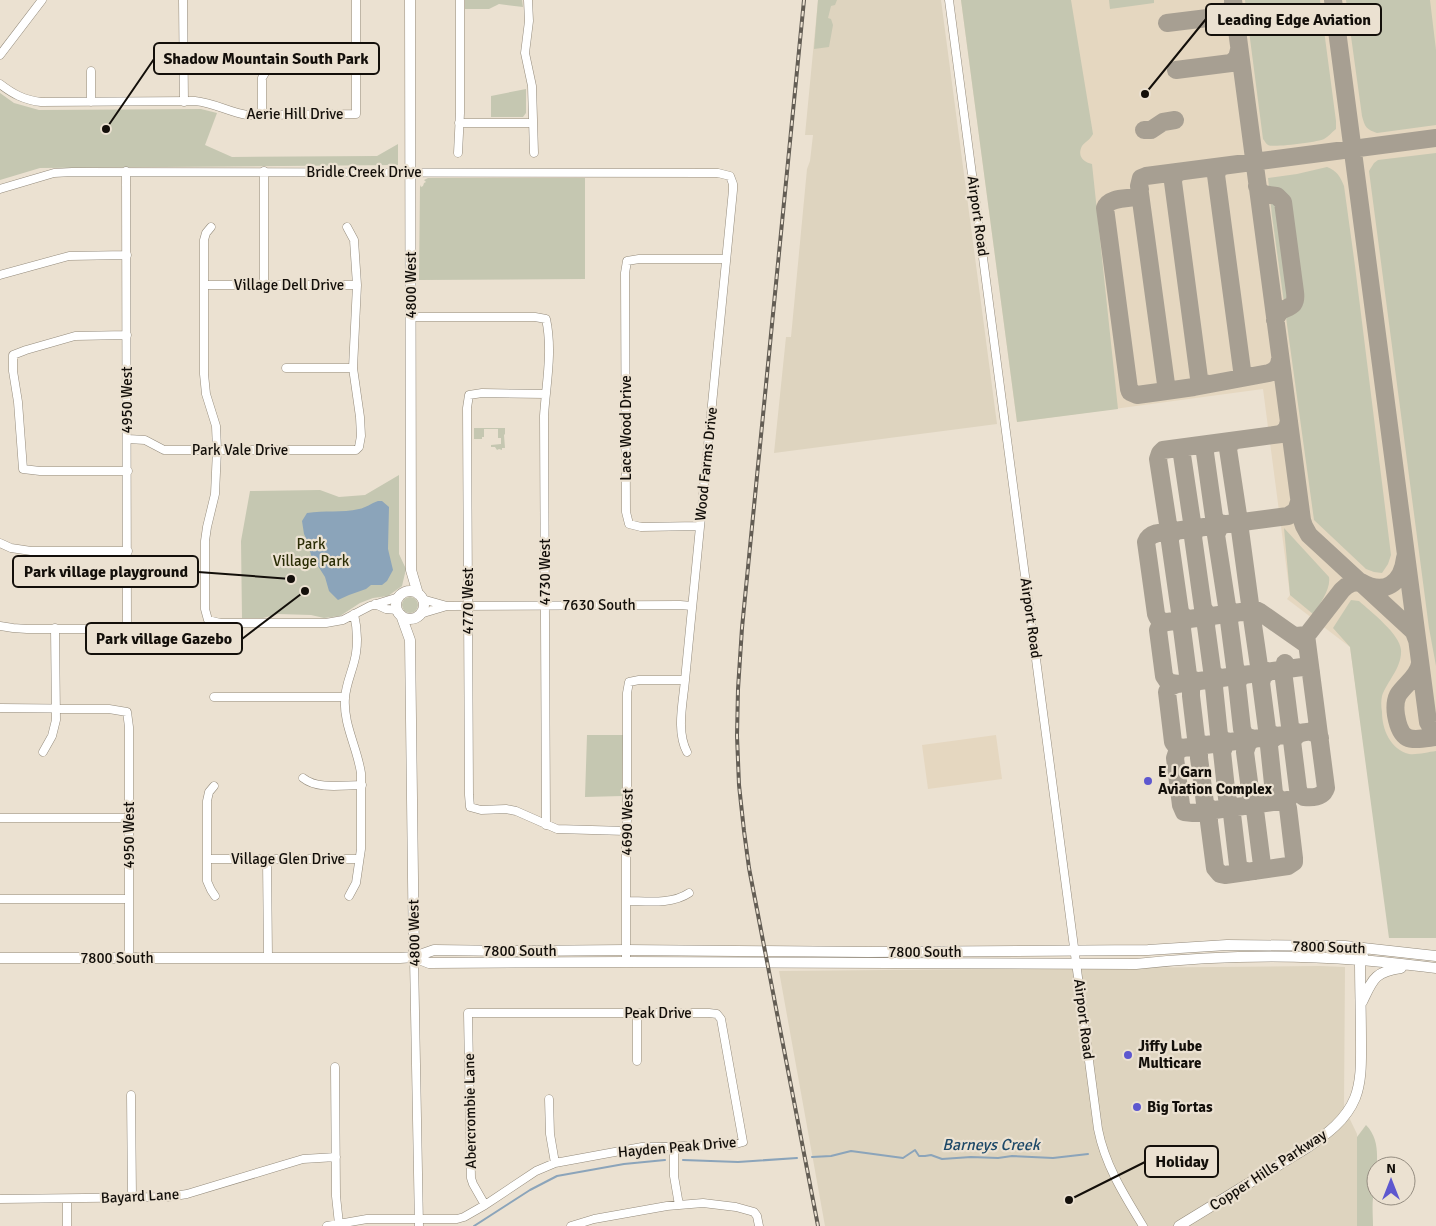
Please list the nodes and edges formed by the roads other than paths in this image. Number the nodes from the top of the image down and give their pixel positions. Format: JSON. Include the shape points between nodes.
{"nodes":[{"id":1,"x":42,"y":0,"type":"edge"},
{"id":2,"x":183,"y":0,"type":"edge"},
{"id":3,"x":356,"y":0,"type":"edge"},
{"id":4,"x":410,"y":0,"type":"edge"},
{"id":5,"x":460,"y":0,"type":"edge"},
{"id":6,"x":528,"y":0,"type":"edge"},
{"id":7,"x":949,"y":0,"type":"edge"},
{"id":8,"x":0,"y":55,"type":"edge"},
{"id":9,"x":270,"y":64,"type":"dead end"},
{"id":10,"x":91,"y":71,"type":"dead end"},
{"id":11,"x":0,"y":84,"type":"edge"},
{"id":12,"x":91,"y":102,"type":"junction"},
{"id":13,"x":184,"y":102,"type":"junction"},
{"id":14,"x":262,"y":115,"type":"junction"},
{"id":15,"x":459,"y":123,"type":"junction"},
{"id":16,"x":533,"y":123,"type":"junction"},
{"id":17,"x":458,"y":153,"type":"dead end"},
{"id":18,"x":534,"y":153,"type":"dead end"},
{"id":19,"x":264,"y":171,"type":"junction"},
{"id":20,"x":126,"y":172,"type":"junction"},
{"id":21,"x":410,"y":172,"type":"junction"},
{"id":22,"x":730,"y":176,"type":"joint"},
{"id":23,"x":0,"y":189,"type":"edge"},
{"id":24,"x":211,"y":227,"type":"dead end"},
{"id":25,"x":347,"y":227,"type":"dead end"},
{"id":26,"x":127,"y":255,"type":"junction"},
{"id":27,"x":726,"y":259,"type":"junction"},
{"id":28,"x":0,"y":275,"type":"edge"},
{"id":29,"x":204,"y":285,"type":"junction"},
{"id":30,"x":264,"y":285,"type":"junction"},
{"id":31,"x":357,"y":285,"type":"junction"},
{"id":32,"x":411,"y":317,"type":"junction"},
{"id":33,"x":127,"y":335,"type":"junction"},
{"id":34,"x":286,"y":368,"type":"dead end"},
{"id":35,"x":353,"y":368,"type":"junction"},
{"id":36,"x":546,"y":394,"type":"junction"},
{"id":37,"x":128,"y":439,"type":"junction"},
{"id":38,"x":217,"y":450,"type":"junction"},
{"id":39,"x":356,"y":450,"type":"joint"},
{"id":40,"x":128,"y":471,"type":"junction"},
{"id":41,"x":700,"y":526,"type":"junction"},
{"id":42,"x":0,"y":543,"type":"edge"},
{"id":43,"x":128,"y":551,"type":"junction"},
{"id":44,"x":411,"y":570,"type":"junction"},
{"id":45,"x":401,"y":595,"type":"junction"},
{"id":46,"x":420,"y":596,"type":"junction"},
{"id":47,"x":375,"y":604,"type":"junction"},
{"id":48,"x":468,"y":605,"type":"junction"},
{"id":49,"x":545,"y":605,"type":"junction"},
{"id":50,"x":447,"y":606,"type":"junction"},
{"id":51,"x":692,"y":606,"type":"junction"},
{"id":52,"x":399,"y":612,"type":"junction"},
{"id":53,"x":354,"y":614,"type":"junction"},
{"id":54,"x":418,"y":615,"type":"junction"},
{"id":55,"x":0,"y":626,"type":"edge"},
{"id":56,"x":55,"y":628,"type":"junction"},
{"id":57,"x":410,"y":640,"type":"junction"},
{"id":58,"x":685,"y":680,"type":"junction"},
{"id":59,"x":214,"y":697,"type":"dead end"},
{"id":60,"x":344,"y":697,"type":"junction"},
{"id":61,"x":0,"y":708,"type":"edge"},
{"id":62,"x":56,"y":709,"type":"junction"},
{"id":63,"x":43,"y":752,"type":"dead end"},
{"id":64,"x":687,"y":752,"type":"dead end"},
{"id":65,"x":303,"y":778,"type":"dead end"},
{"id":66,"x":362,"y":785,"type":"junction"},
{"id":67,"x":214,"y":786,"type":"dead end"},
{"id":68,"x":0,"y":818,"type":"edge"},
{"id":69,"x":128,"y":818,"type":"junction"},
{"id":70,"x":546,"y":825,"type":"junction"},
{"id":71,"x":626,"y":831,"type":"junction"},
{"id":72,"x":207,"y":859,"type":"junction"},
{"id":73,"x":267,"y":859,"type":"junction"},
{"id":74,"x":359,"y":859,"type":"junction"},
{"id":75,"x":689,"y":893,"type":"dead end"},
{"id":76,"x":214,"y":896,"type":"dead end"},
{"id":77,"x":349,"y":896,"type":"dead end"},
{"id":78,"x":0,"y":899,"type":"edge"},
{"id":79,"x":129,"y":899,"type":"junction"},
{"id":80,"x":626,"y":901,"type":"junction"},
{"id":81,"x":626,"y":950,"type":"junction"},
{"id":82,"x":1075,"y":950,"type":"junction"},
{"id":83,"x":1436,"y":956,"type":"edge"},
{"id":84,"x":414,"y":957,"type":"junction"},
{"id":85,"x":0,"y":958,"type":"edge"},
{"id":86,"x":129,"y":958,"type":"junction"},
{"id":87,"x":268,"y":958,"type":"junction"},
{"id":88,"x":1360,"y":960,"type":"junction"},
{"id":89,"x":626,"y":962,"type":"junction"},
{"id":90,"x":1077,"y":963,"type":"junction"},
{"id":91,"x":1417,"y":966,"type":"junction"},
{"id":92,"x":1436,"y":968,"type":"edge"},
{"id":93,"x":1361,"y":1005,"type":"junction"},
{"id":94,"x":468,"y":1013,"type":"joint"},
{"id":95,"x":637,"y":1013,"type":"junction"},
{"id":96,"x":637,"y":1061,"type":"dead end"},
{"id":97,"x":335,"y":1067,"type":"dead end"},
{"id":98,"x":131,"y":1094,"type":"dead end"},
{"id":99,"x":549,"y":1099,"type":"dead end"},
{"id":100,"x":743,"y":1142,"type":"joint"},
{"id":101,"x":674,"y":1146,"type":"junction"},
{"id":102,"x":336,"y":1157,"type":"junction"},
{"id":103,"x":555,"y":1163,"type":"junction"},
{"id":104,"x":132,"y":1198,"type":"junction"},
{"id":105,"x":0,"y":1199,"type":"edge"},
{"id":106,"x":67,"y":1199,"type":"junction"},
{"id":107,"x":485,"y":1205,"type":"junction"},
{"id":108,"x":679,"y":1205,"type":"junction"},
{"id":109,"x":419,"y":1222,"type":"edge"},
{"id":110,"x":339,"y":1224,"type":"junction"},
{"id":111,"x":67,"y":1226,"type":"edge"},
{"id":112,"x":327,"y":1226,"type":"edge"},
{"id":113,"x":571,"y":1226,"type":"edge"},
{"id":114,"x":759,"y":1226,"type":"edge"},
{"id":115,"x":1144,"y":1226,"type":"edge"},
{"id":116,"x":1179,"y":1226,"type":"edge"}],
"edges":[{"from":1,"to":8,"type":"street"},
{"from":2,"to":13,"type":"street"},
{"from":3,"to":14,"type":"street","name":"Aerie Hill Drive","via":[[356,114]]},
{"from":4,"to":21,"type":"main road","name":"4800 West"},
{"from":5,"to":15,"type":"street"},
{"from":6,"to":16,"type":"street","via":[[525,53],[532,86]]},
{"from":7,"to":82,"type":"street","name":"Airport Road"},
{"from":9,"to":14,"type":"street","via":[[262,78]]},
{"from":10,"to":12,"type":"street"},
{"from":11,"to":12,"type":"street","name":"Aerie Hill Drive","via":[[28,100]]},
{"from":12,"to":13,"type":"street","name":"Aerie Hill Drive"},
{"from":13,"to":14,"type":"street","name":"Aerie Hill Drive","via":[[208,102],[236,114]]},
{"from":15,"to":16,"type":"street"},
{"from":15,"to":17,"type":"street"},
{"from":16,"to":18,"type":"street"},
{"from":19,"to":20,"type":"street","name":"Bridle Creek Drive"},
{"from":19,"to":21,"type":"street","name":"Bridle Creek Drive"},
{"from":19,"to":30,"type":"street"},
{"from":20,"to":23,"type":"street","name":"Bridle Creek Drive","via":[[54,173]]},
{"from":20,"to":26,"type":"street","name":"4950 West"},
{"from":21,"to":22,"type":"street","name":"Bridle Creek Drive","via":[[718,173]]},
{"from":21,"to":32,"type":"main road","name":"4800 West"},
{"from":22,"to":27,"type":"street","name":"Wood Farms Drive","via":[[733,184]]},
{"from":24,"to":29,"type":"street","via":[[204,240]]},
{"from":25,"to":31,"type":"street","via":[[354,240]]},
{"from":26,"to":28,"type":"street","via":[[69,256]]},
{"from":26,"to":33,"type":"street","name":"4950 West"},
{"from":27,"to":41,"type":"street","name":"Wood Farms Drive"},
{"from":27,"to":41,"type":"street","name":"Lace Wood Drive","via":[[639,259],[627,261],[625,273],[626,512],[629,524],[641,527]]},
{"from":29,"to":30,"type":"street","name":"Village Dell Drive"},
{"from":29,"to":38,"type":"street","via":[[205,386],[216,426]]},
{"from":30,"to":31,"type":"street","name":"Village Dell Drive"},
{"from":31,"to":35,"type":"street","name":"Village Dell Drive"},
{"from":32,"to":36,"type":"street","name":"4730 West","via":[[546,319],[549,330]]},
{"from":32,"to":44,"type":"main road","name":"4800 West"},
{"from":33,"to":37,"type":"street","name":"4950 West"},
{"from":33,"to":40,"type":"street","via":[[75,336],[26,350],[13,355],[13,371],[23,468],[40,471]]},
{"from":34,"to":35,"type":"street"},
{"from":35,"to":39,"type":"street","name":"Village Dell Drive","via":[[360,417],[360,444]]},
{"from":36,"to":48,"type":"street","name":"4770 West","via":[[482,393],[469,396]]},
{"from":36,"to":49,"type":"street","name":"4730 West"},
{"from":37,"to":38,"type":"street","name":"Park Vale Drive","via":[[145,440],[164,450]]},
{"from":37,"to":40,"type":"street","name":"4950 West"},
{"from":38,"to":39,"type":"street","name":"Park Vale Drive"},
{"from":38,"to":53,"type":"street","via":[[216,482],[205,541],[205,609],[208,620],[220,624],[326,623]]},
{"from":40,"to":43,"type":"street","name":"4950 West"},
{"from":41,"to":51,"type":"street","name":"Wood Farms Drive"},
{"from":42,"to":43,"type":"street","via":[[31,551]]},
{"from":43,"to":56,"type":"street","name":"4950 West","via":[[128,629]]},
{"from":44,"to":45,"type":"main road","name":"4800 West"},
{"from":44,"to":46,"type":"main road","name":"4800 West"},
{"from":45,"to":46,"type":"main road","via":[[411,591]]},
{"from":45,"to":47,"type":"street"},
{"from":45,"to":52,"type":"main road","name":"4800 West","via":[[397,602]]},
{"from":46,"to":50,"type":"street","name":"7630 South"},
{"from":46,"to":54,"type":"main road","name":"4800 West","via":[[423,607]]},
{"from":47,"to":52,"type":"street"},
{"from":47,"to":53,"type":"street"},
{"from":48,"to":49,"type":"street","name":"7630 South"},
{"from":48,"to":50,"type":"street","name":"7630 South"},
{"from":48,"to":70,"type":"street","name":"4770 West","via":[[470,808],[506,809]]},
{"from":49,"to":51,"type":"street","name":"7630 South"},
{"from":49,"to":70,"type":"street","name":"4730 West"},
{"from":50,"to":54,"type":"street","name":"7630 South"},
{"from":51,"to":58,"type":"street","name":"Wood Farms Drive"},
{"from":52,"to":54,"type":"main road","via":[[409,618]]},
{"from":52,"to":57,"type":"main road","name":"4800 West"},
{"from":53,"to":60,"type":"street","name":"Village Glen Drive","via":[[356,654]]},
{"from":54,"to":57,"type":"main road","name":"4800 West"},
{"from":55,"to":56,"type":"street"},
{"from":56,"to":62,"type":"street"},
{"from":57,"to":84,"type":"main road","name":"4800 West"},
{"from":58,"to":64,"type":"street","name":"Wood Farms Drive","via":[[681,734]]},
{"from":58,"to":71,"type":"street","name":"4690 West","via":[[629,682]]},
{"from":59,"to":60,"type":"street"},
{"from":60,"to":66,"type":"street","name":"Village Glen Drive"},
{"from":61,"to":62,"type":"street"},
{"from":62,"to":63,"type":"street","via":[[54,728]]},
{"from":62,"to":69,"type":"street","name":"4950 West","via":[[127,712]]},
{"from":65,"to":66,"type":"street","via":[[318,785]]},
{"from":66,"to":74,"type":"street","name":"Village Glen Drive"},
{"from":67,"to":72,"type":"street","via":[[207,801]]},
{"from":68,"to":69,"type":"street"},
{"from":69,"to":79,"type":"street","name":"4950 West"},
{"from":70,"to":71,"type":"street","via":[[565,830]]},
{"from":71,"to":80,"type":"street","name":"4690 West"},
{"from":72,"to":73,"type":"street","name":"Village Glen Drive"},
{"from":72,"to":76,"type":"street","via":[[207,881]]},
{"from":73,"to":74,"type":"street","name":"Village Glen Drive"},
{"from":73,"to":87,"type":"street"},
{"from":74,"to":77,"type":"street","via":[[356,883]]},
{"from":75,"to":80,"type":"street","via":[[671,900]]},
{"from":78,"to":79,"type":"street"},
{"from":79,"to":86,"type":"street","name":"4950 West"},
{"from":80,"to":81,"type":"street","name":"4690 West"},
{"from":81,"to":82,"type":"main road","name":"7800 South"},
{"from":81,"to":84,"type":"main road","name":"7800 South","via":[[434,950]]},
{"from":81,"to":89,"type":"street","name":"4690 West"},
{"from":82,"to":83,"type":"main road","name":"7800 South","via":[[1227,945],[1345,946]]},
{"from":82,"to":90,"type":"street","name":"Airport Road"},
{"from":83,"to":88,"type":"main road","via":[[1368,954]]},
{"from":84,"to":87,"type":"main road","name":"7800 South"},
{"from":84,"to":89,"type":"main road","name":"7800 South","via":[[430,963]]},
{"from":84,"to":109,"type":"street","name":"4800 West"},
{"from":85,"to":86,"type":"main road","name":"7800 South"},
{"from":86,"to":87,"type":"main road","name":"7800 South"},
{"from":88,"to":90,"type":"main road","name":"7800 South","via":[[1251,957],[1136,964]]},
{"from":88,"to":91,"type":"main road","name":"7800 South"},
{"from":88,"to":93,"type":"main road","name":"Copper Hills Parkway"},
{"from":89,"to":90,"type":"main road","name":"7800 South"},
{"from":90,"to":115,"type":"street","name":"Airport Road","via":[[1100,1138],[1112,1173]]},
{"from":91,"to":92,"type":"main road","name":"7800 South"},
{"from":91,"to":93,"type":"main road","via":[[1388,970],[1378,975]]},
{"from":93,"to":116,"type":"main road","name":"Copper Hills Parkway","via":[[1359,1087],[1340,1120],[1308,1147]]},
{"from":94,"to":95,"type":"street","name":"Peak Drive"},
{"from":94,"to":107,"type":"street","name":"Abercrombie Lane","via":[[471,1178]]},
{"from":95,"to":96,"type":"street"},
{"from":95,"to":100,"type":"street","name":"Peak Drive","via":[[717,1014],[721,1019]]},
{"from":97,"to":102,"type":"street"},
{"from":98,"to":104,"type":"street"},
{"from":99,"to":103,"type":"street"},
{"from":100,"to":101,"type":"street","name":"Hayden Peak Drive"},
{"from":101,"to":103,"type":"street","name":"Hayden Peak Drive","via":[[642,1147]]},
{"from":101,"to":108,"type":"street","via":[[674,1176]]},
{"from":102,"to":104,"type":"street","name":"Bayard Lane","via":[[303,1159],[188,1194]]},
{"from":102,"to":110,"type":"street"},
{"from":103,"to":107,"type":"street","name":"Hayden Peak Drive"},
{"from":104,"to":106,"type":"street","name":"Bayard Lane"},
{"from":105,"to":106,"type":"street","name":"Bayard Lane"},
{"from":106,"to":111,"type":"street"},
{"from":107,"to":109,"type":"street","name":"Hayden Peak Drive","via":[[458,1219]]},
{"from":108,"to":113,"type":"street"},
{"from":108,"to":114,"type":"street","via":[[703,1203],[744,1209],[754,1212]]},
{"from":109,"to":110,"type":"street","name":"Hayden Peak Drive","via":[[367,1219]]},
{"from":110,"to":112,"type":"street","name":"Hayden Peak Drive"}]}
